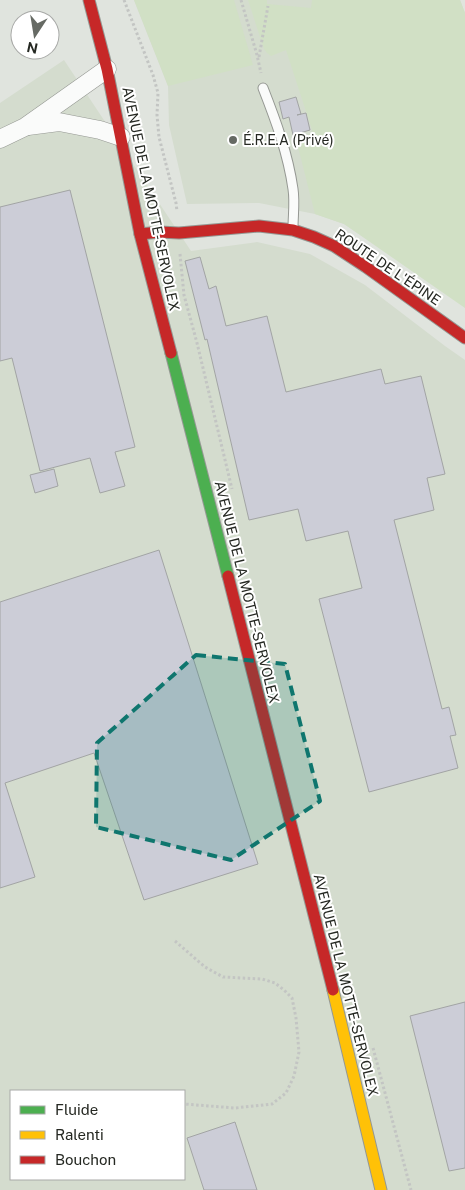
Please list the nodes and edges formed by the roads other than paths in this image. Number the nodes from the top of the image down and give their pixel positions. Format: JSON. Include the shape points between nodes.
{"nodes":[{"id":1,"x":90,"y":0,"type":"edge"},
{"id":2,"x":107,"y":69,"type":"junction"},
{"id":3,"x":263,"y":88,"type":"road end"},
{"id":4,"x":25,"y":127,"type":"junction"},
{"id":5,"x":121,"y":137,"type":"junction"},
{"id":6,"x":0,"y":139,"type":"edge"},
{"id":7,"x":293,"y":230,"type":"junction"},
{"id":8,"x":140,"y":234,"type":"junction"},
{"id":9,"x":465,"y":338,"type":"edge"},
{"id":10,"x":381,"y":1190,"type":"edge"}],
"edges":[{"from":1,"to":2,"type":"main road","name":"AVENUE DE LA MOTTE-SERVOLEX"},
{"from":2,"to":4,"type":"street"},
{"from":2,"to":5,"type":"main road","name":"AVENUE DE LA MOTTE-SERVOLEX"},
{"from":3,"to":7,"type":"lane","via":[[286,155],[293,190]]},
{"from":4,"to":5,"type":"street","via":[[59,122]]},
{"from":4,"to":6,"type":"street"},
{"from":5,"to":8,"type":"main road","name":"AVENUE DE LA MOTTE-SERVOLEX"},
{"from":7,"to":8,"type":"main road","name":"ROUTE DE L'ÉPINE","via":[[259,226]]},
{"from":7,"to":9,"type":"main road","name":"ROUTE DE L'ÉPINE","via":[[334,246]]},
{"from":8,"to":10,"type":"main road","name":"AVENUE DE LA MOTTE-SERVOLEX"}]}
